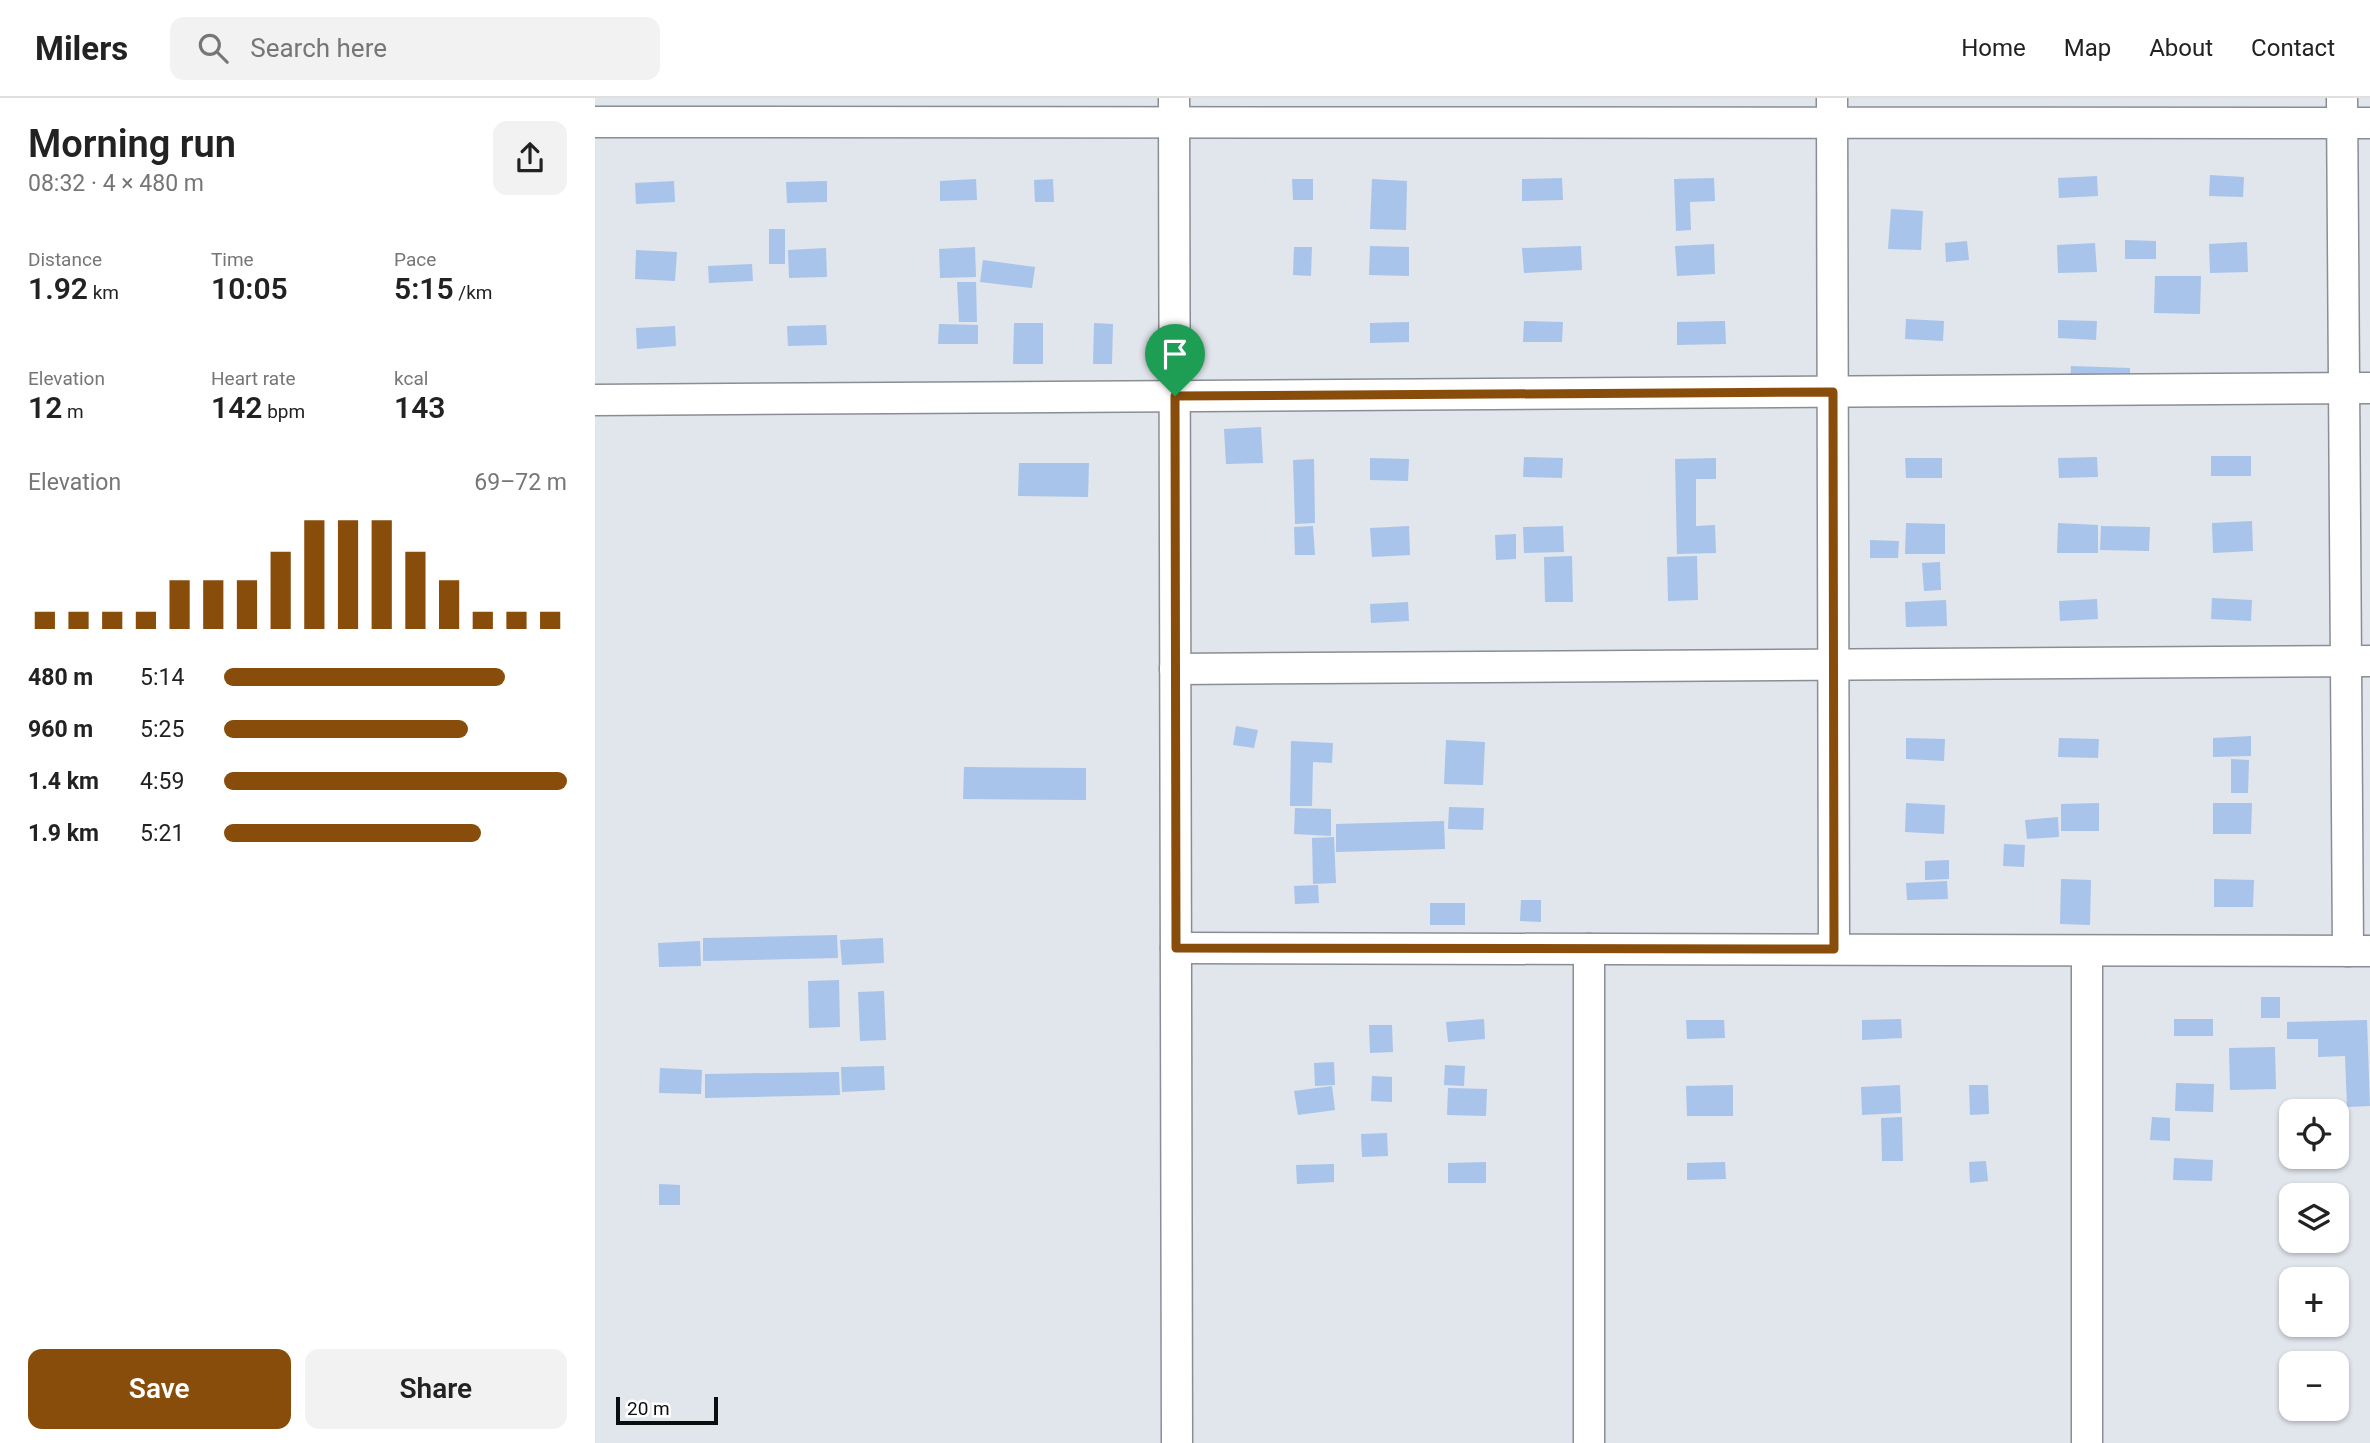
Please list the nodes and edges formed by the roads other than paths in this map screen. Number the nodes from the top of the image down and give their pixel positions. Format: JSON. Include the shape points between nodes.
{"nodes":[{"id":1,"x":782,"y":110,"type":"edge"},
{"id":2,"x":1174,"y":110,"type":"edge"},
{"id":3,"x":1577,"y":110,"type":"edge"},
{"id":4,"x":1832,"y":110,"type":"edge"},
{"id":5,"x":2351,"y":115,"type":"edge"},
{"id":6,"x":595,"y":122,"type":"edge"},
{"id":7,"x":2357,"y":388,"type":"edge"},
{"id":8,"x":1833,"y":392,"type":"junction"},
{"id":9,"x":1175,"y":396,"type":"junction"},
{"id":10,"x":595,"y":400,"type":"edge"},
{"id":11,"x":2358,"y":662,"type":"edge"},
{"id":12,"x":1833,"y":665,"type":"junction"},
{"id":13,"x":1175,"y":669,"type":"junction"},
{"id":14,"x":1176,"y":948,"type":"junction"},
{"id":15,"x":1589,"y":949,"type":"junction"},
{"id":16,"x":1834,"y":949,"type":"junction"},
{"id":17,"x":2087,"y":950,"type":"junction"},
{"id":18,"x":2359,"y":951,"type":"edge"},
{"id":19,"x":1177,"y":1443,"type":"edge"},
{"id":20,"x":1589,"y":1443,"type":"edge"},
{"id":21,"x":2087,"y":1443,"type":"edge"}],
"edges":[{"from":1,"to":2,"type":"street"},
{"from":1,"to":6,"type":"street"},
{"from":2,"to":3,"type":"street"},
{"from":2,"to":9,"type":"street"},
{"from":3,"to":4,"type":"street"},
{"from":4,"to":5,"type":"street"},
{"from":4,"to":8,"type":"street"},
{"from":5,"to":7,"type":"street"},
{"from":7,"to":8,"type":"street"},
{"from":7,"to":11,"type":"street"},
{"from":8,"to":9,"type":"street"},
{"from":8,"to":12,"type":"street"},
{"from":9,"to":10,"type":"street"},
{"from":9,"to":13,"type":"street"},
{"from":11,"to":12,"type":"street"},
{"from":11,"to":18,"type":"street"},
{"from":12,"to":13,"type":"street"},
{"from":12,"to":16,"type":"street"},
{"from":13,"to":14,"type":"street"},
{"from":14,"to":15,"type":"street"},
{"from":14,"to":19,"type":"street"},
{"from":15,"to":16,"type":"street"},
{"from":15,"to":20,"type":"street"},
{"from":16,"to":17,"type":"street"},
{"from":17,"to":18,"type":"street"},
{"from":17,"to":21,"type":"street"}]}
